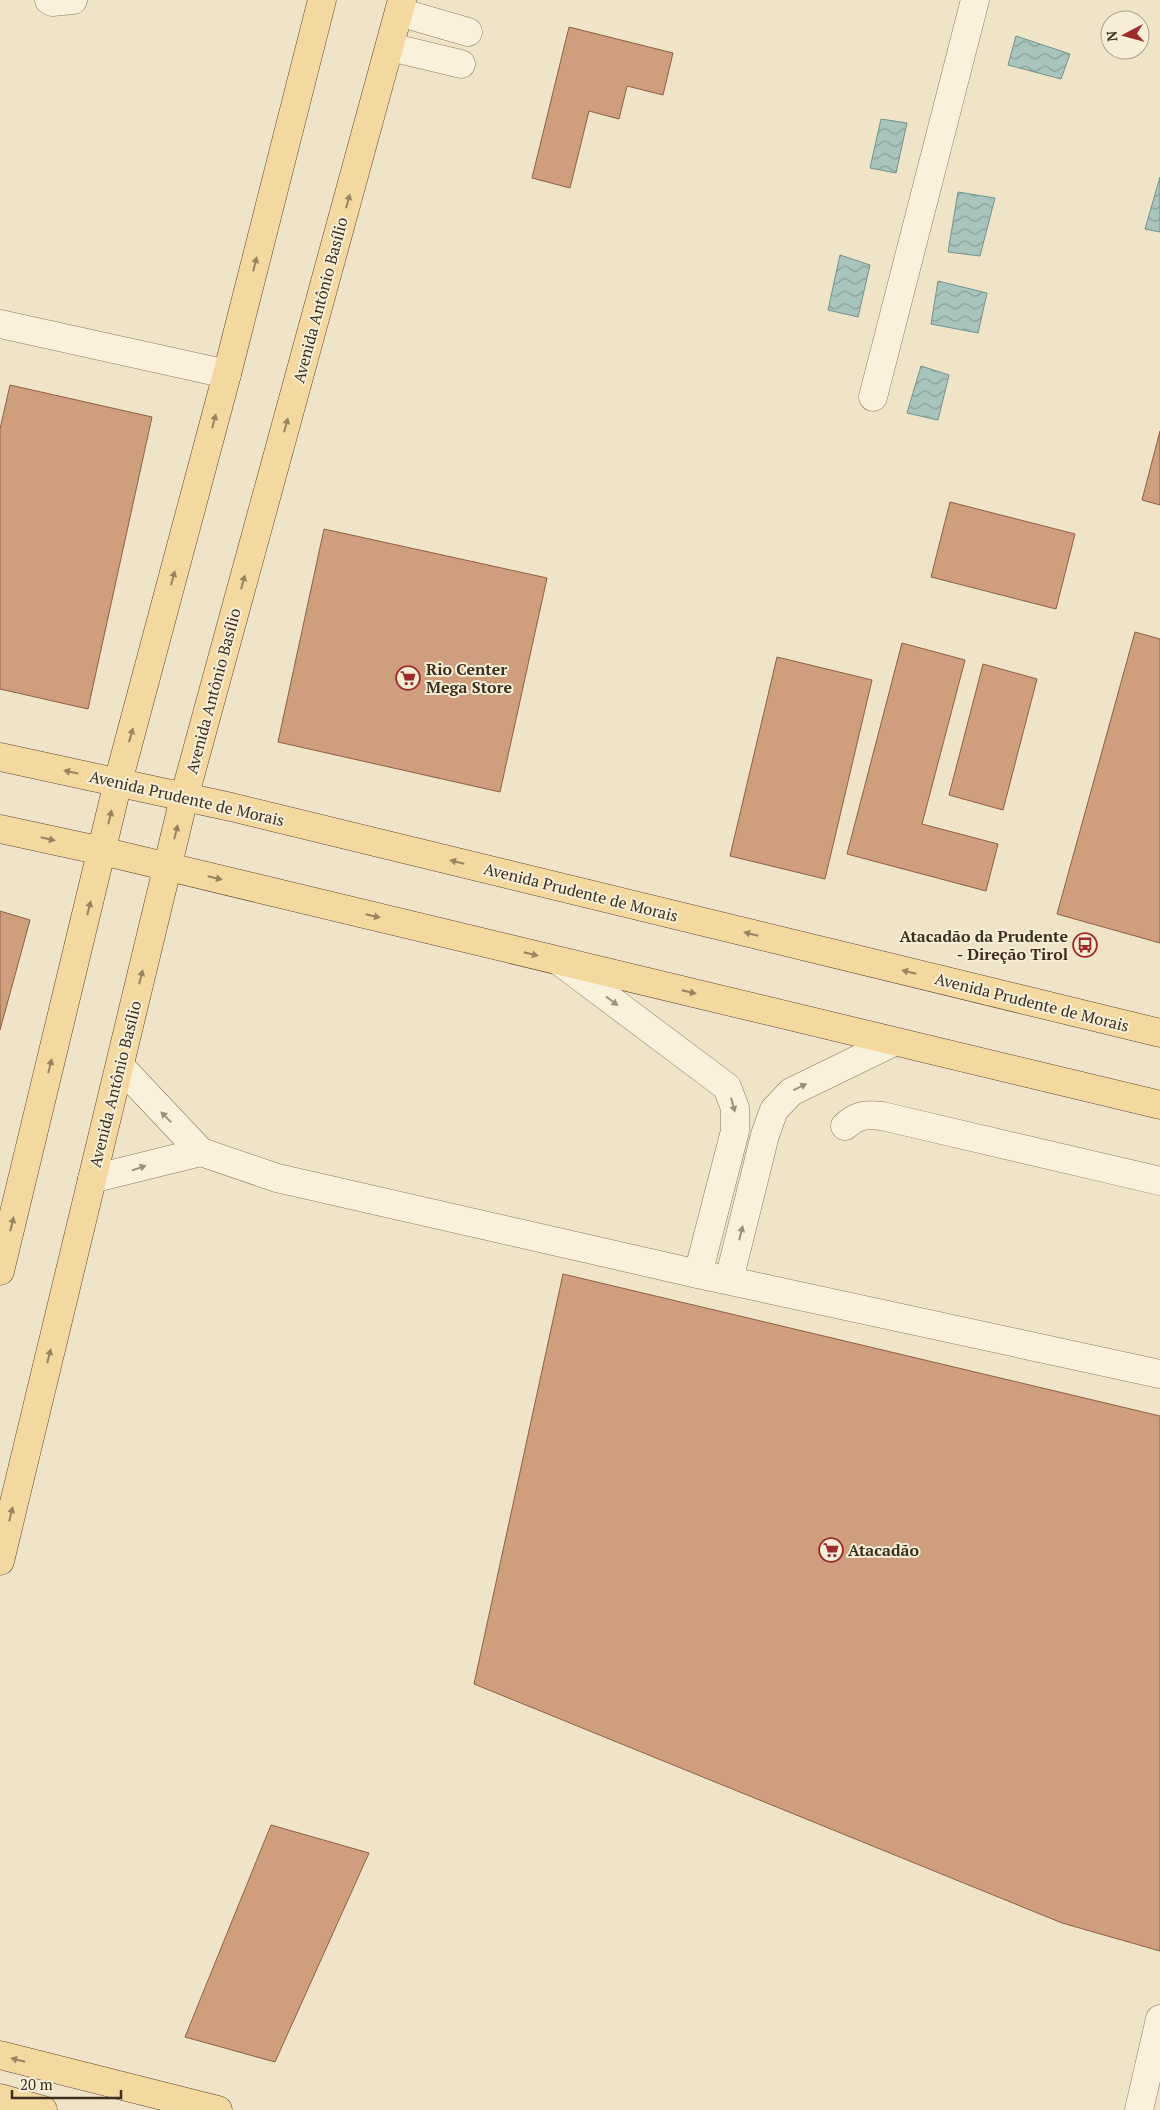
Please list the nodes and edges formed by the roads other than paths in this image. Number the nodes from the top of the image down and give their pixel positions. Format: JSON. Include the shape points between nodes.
{"nodes":[{"id":1,"x":49,"y":0,"type":"edge"},
{"id":2,"x":73,"y":0,"type":"edge"},
{"id":3,"x":322,"y":0,"type":"edge"},
{"id":4,"x":975,"y":0,"type":"edge"},
{"id":5,"x":400,"y":6,"type":"edge"},
{"id":6,"x":468,"y":32,"type":"dead end"},
{"id":7,"x":390,"y":48,"type":"junction"},
{"id":8,"x":461,"y":64,"type":"dead end"},
{"id":9,"x":0,"y":324,"type":"edge"},
{"id":10,"x":227,"y":374,"type":"junction"},
{"id":11,"x":873,"y":397,"type":"dead end"},
{"id":12,"x":0,"y":757,"type":"edge"},
{"id":13,"x":118,"y":782,"type":"junction"},
{"id":14,"x":184,"y":798,"type":"junction"},
{"id":15,"x":0,"y":829,"type":"edge"},
{"id":16,"x":102,"y":851,"type":"junction"},
{"id":17,"x":167,"y":867,"type":"junction"},
{"id":18,"x":559,"y":961,"type":"junction"},
{"id":19,"x":1160,"y":1034,"type":"edge"},
{"id":20,"x":894,"y":1042,"type":"junction"},
{"id":21,"x":120,"y":1066,"type":"junction"},
{"id":22,"x":1160,"y":1105,"type":"edge"},
{"id":23,"x":845,"y":1126,"type":"dead end"},
{"id":24,"x":201,"y":1152,"type":"junction"},
{"id":25,"x":92,"y":1179,"type":"junction"},
{"id":26,"x":1160,"y":1182,"type":"edge"},
{"id":27,"x":0,"y":1271,"type":"edge"},
{"id":28,"x":698,"y":1274,"type":"junction"},
{"id":29,"x":729,"y":1280,"type":"junction"},
{"id":30,"x":1160,"y":1374,"type":"edge"},
{"id":31,"x":0,"y":1561,"type":"edge"},
{"id":32,"x":1160,"y":2019,"type":"edge"},
{"id":33,"x":0,"y":2055,"type":"edge"},
{"id":34,"x":0,"y":2098,"type":"edge"},
{"id":35,"x":43,"y":2110,"type":"edge"},
{"id":36,"x":218,"y":2110,"type":"edge"},
{"id":37,"x":1139,"y":2110,"type":"edge"}],
"edges":[{"from":1,"to":2,"type":"street"},
{"from":10,"to":3,"type":"main road","one_way":true},
{"from":4,"to":11,"type":"street"},
{"from":5,"to":6,"type":"street"},
{"from":5,"to":7,"type":"main road","name":"Avenida Antônio Basílio"},
{"from":7,"to":8,"type":"street"},
{"from":14,"to":7,"type":"main road","name":"Avenida Antônio Basílio","one_way":true},
{"from":9,"to":10,"type":"street"},
{"from":13,"to":10,"type":"main road","one_way":true},
{"from":13,"to":12,"type":"main road","name":"Avenida Prudente de Morais","one_way":true},
{"from":13,"to":14,"type":"main road","name":"Avenida Prudente de Morais"},
{"from":16,"to":13,"type":"main road","one_way":true},
{"from":17,"to":14,"type":"main road","name":"Avenida Antônio Basílio","one_way":true},
{"from":19,"to":14,"type":"main road","name":"Avenida Prudente de Morais","one_way":true,"via":[[232,807]]},
{"from":15,"to":16,"type":"main road","one_way":true},
{"from":16,"to":17,"type":"main road"},
{"from":27,"to":16,"type":"main road","one_way":true},
{"from":17,"to":18,"type":"main road","one_way":true},
{"from":21,"to":17,"type":"main road","name":"Avenida Antônio Basílio","one_way":true},
{"from":18,"to":20,"type":"main road","one_way":true},
{"from":18,"to":28,"type":"street","one_way":true,"via":[[727,1087],[735,1108],[735,1131]]},
{"from":20,"to":22,"type":"main road"},
{"from":29,"to":20,"type":"street","one_way":true,"via":[[774,1110],[791,1092]]},
{"from":24,"to":21,"type":"street","one_way":true},
{"from":21,"to":25,"type":"main road","name":"Avenida Antônio Basílio"},
{"from":23,"to":26,"type":"street","via":[[854,1118],[868,1114],[882,1116]]},
{"from":25,"to":24,"type":"street","one_way":true},
{"from":24,"to":28,"type":"street","via":[[277,1178]]},
{"from":31,"to":25,"type":"main road","name":"Avenida Antônio Basílio","one_way":true},
{"from":28,"to":29,"type":"street"},
{"from":29,"to":30,"type":"street"},
{"from":32,"to":37,"type":"street"},
{"from":36,"to":33,"type":"main road","one_way":true},
{"from":34,"to":35,"type":"main road"}]}
